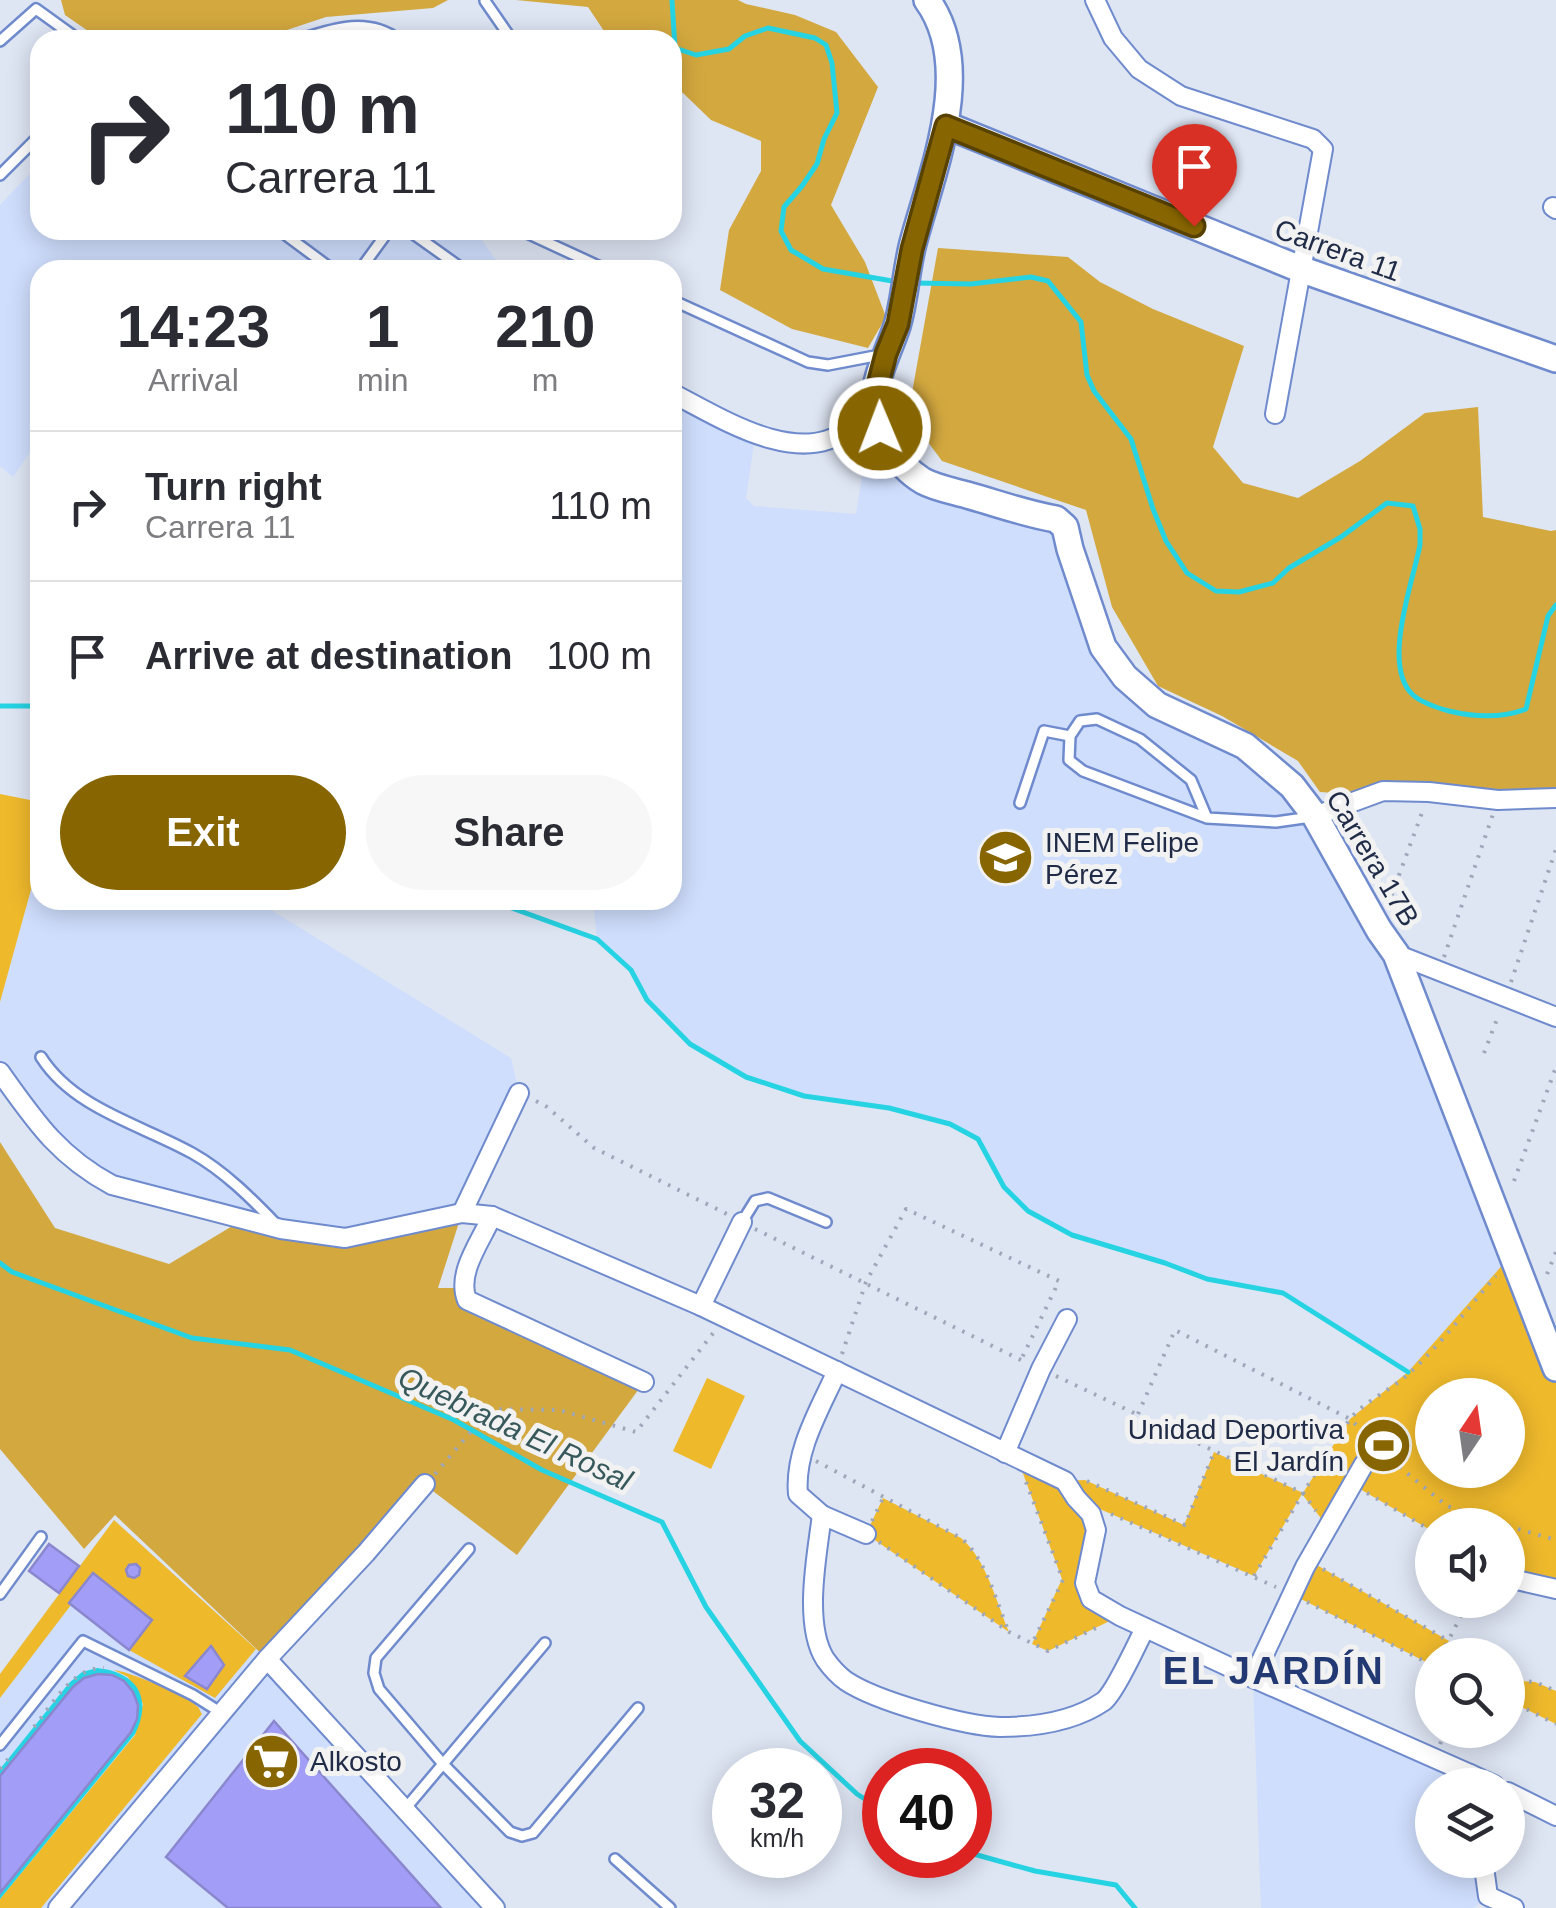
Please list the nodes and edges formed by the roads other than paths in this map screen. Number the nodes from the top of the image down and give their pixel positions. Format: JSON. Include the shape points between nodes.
{"nodes":[{"id":1,"x":926,"y":0,"type":"edge"},
{"id":2,"x":1095,"y":0,"type":"edge"},
{"id":3,"x":485,"y":1,"type":"edge"},
{"id":4,"x":66,"y":30,"type":"edge"},
{"id":5,"x":330,"y":30,"type":"edge"},
{"id":6,"x":381,"y":30,"type":"edge"},
{"id":7,"x":505,"y":30,"type":"edge"},
{"id":8,"x":0,"y":42,"type":"edge"},
{"id":9,"x":946,"y":126,"type":"junction"},
{"id":10,"x":30,"y":145,"type":"edge"},
{"id":11,"x":0,"y":174,"type":"edge"},
{"id":12,"x":292,"y":240,"type":"edge"},
{"id":13,"x":421,"y":240,"type":"edge"},
{"id":14,"x":542,"y":240,"type":"edge"},
{"id":15,"x":320,"y":260,"type":"edge"},
{"id":16,"x":447,"y":260,"type":"edge"},
{"id":17,"x":585,"y":260,"type":"edge"},
{"id":18,"x":1300,"y":269,"type":"junction"},
{"id":19,"x":682,"y":305,"type":"edge"},
{"id":20,"x":886,"y":354,"type":"junction"},
{"id":21,"x":1556,"y":359,"type":"edge"},
{"id":22,"x":682,"y":398,"type":"edge"},
{"id":23,"x":874,"y":400,"type":"junction"},
{"id":24,"x":1275,"y":414,"type":"dead end"},
{"id":25,"x":1070,"y":736,"type":"junction"},
{"id":26,"x":1556,"y":798,"type":"edge"},
{"id":27,"x":1020,"y":803,"type":"dead end"},
{"id":28,"x":1316,"y":816,"type":"junction"},
{"id":29,"x":1207,"y":818,"type":"junction"},
{"id":30,"x":1396,"y":954,"type":"junction"},
{"id":31,"x":1556,"y":1017,"type":"edge"},
{"id":32,"x":41,"y":1058,"type":"dead end"},
{"id":33,"x":0,"y":1072,"type":"edge"},
{"id":34,"x":519,"y":1092,"type":"road end"},
{"id":35,"x":462,"y":1213,"type":"junction"},
{"id":36,"x":492,"y":1216,"type":"junction"},
{"id":37,"x":742,"y":1222,"type":"joint"},
{"id":38,"x":826,"y":1222,"type":"dead end"},
{"id":39,"x":281,"y":1230,"type":"junction"},
{"id":40,"x":701,"y":1306,"type":"junction"},
{"id":41,"x":1068,"y":1319,"type":"dead end"},
{"id":42,"x":1556,"y":1368,"type":"edge"},
{"id":43,"x":837,"y":1370,"type":"junction"},
{"id":44,"x":644,"y":1382,"type":"dead end"},
{"id":45,"x":1011,"y":1456,"type":"junction"},
{"id":46,"x":1364,"y":1464,"type":"dead end"},
{"id":47,"x":425,"y":1484,"type":"road end"},
{"id":48,"x":822,"y":1515,"type":"junction"},
{"id":49,"x":866,"y":1534,"type":"road end"},
{"id":50,"x":41,"y":1536,"type":"dead end"},
{"id":51,"x":469,"y":1549,"type":"dead end"},
{"id":52,"x":1525,"y":1581,"type":"edge"},
{"id":53,"x":1556,"y":1590,"type":"edge"},
{"id":54,"x":0,"y":1594,"type":"edge"},
{"id":55,"x":1145,"y":1628,"type":"junction"},
{"id":56,"x":546,"y":1643,"type":"dead end"},
{"id":57,"x":267,"y":1659,"type":"junction"},
{"id":58,"x":1253,"y":1678,"type":"junction"},
{"id":59,"x":638,"y":1708,"type":"dead end"},
{"id":60,"x":221,"y":1713,"type":"junction"},
{"id":61,"x":0,"y":1745,"type":"edge"},
{"id":62,"x":443,"y":1764,"type":"junction"},
{"id":63,"x":1447,"y":1768,"type":"edge"},
{"id":64,"x":1525,"y":1800,"type":"edge"},
{"id":65,"x":404,"y":1809,"type":"junction"},
{"id":66,"x":1556,"y":1816,"type":"edge"},
{"id":67,"x":615,"y":1858,"type":"dead end"},
{"id":68,"x":1486,"y":1878,"type":"edge"},
{"id":69,"x":58,"y":1908,"type":"edge"},
{"id":70,"x":496,"y":1908,"type":"edge"},
{"id":71,"x":670,"y":1908,"type":"edge"},
{"id":72,"x":1514,"y":1908,"type":"edge"}],
"edges":[{"from":1,"to":9,"type":"street","via":[[946,42]]},
{"from":2,"to":18,"type":"street","via":[[1113,38],[1139,69],[1181,96],[1313,140],[1323,150]]},
{"from":3,"to":7,"type":"lane"},
{"from":4,"to":8,"type":"lane","via":[[36,9]]},
{"from":5,"to":6,"type":"lane"},
{"from":9,"to":18,"type":"street","name":"Carrera 11"},
{"from":9,"to":20,"type":"street"},
{"from":10,"to":11,"type":"lane"},
{"from":12,"to":15,"type":"lane"},
{"from":13,"to":16,"type":"lane"},
{"from":14,"to":17,"type":"lane"},
{"from":18,"to":21,"type":"street","name":"Carrera 11"},
{"from":18,"to":24,"type":"street"},
{"from":19,"to":20,"type":"lane","via":[[808,362]]},
{"from":20,"to":23,"type":"street"},
{"from":22,"to":23,"type":"street","via":[[756,436],[789,443],[846,431]]},
{"from":23,"to":28,"type":"street","name":"Carrera 17B","via":[[886,443],[926,483],[1066,527],[1103,647],[1124,677],[1157,705],[1245,746]]},
{"from":25,"to":27,"type":"lane","via":[[1044,731]]},
{"from":25,"to":29,"type":"lane","via":[[1070,760],[1083,771]]},
{"from":25,"to":29,"type":"lane","via":[[1080,721],[1097,719],[1140,739],[1191,780]]},
{"from":26,"to":28,"type":"street","via":[[1383,792]]},
{"from":28,"to":29,"type":"lane","via":[[1276,822]]},
{"from":28,"to":30,"type":"street","name":"Carrera 17B"},
{"from":30,"to":31,"type":"street"},
{"from":30,"to":42,"type":"street","name":"Carrera 17B"},
{"from":32,"to":39,"type":"lane","via":[[90,1102],[193,1154],[244,1191]]},
{"from":33,"to":39,"type":"street","via":[[45,1135],[90,1174]]},
{"from":34,"to":35,"type":"street"},
{"from":35,"to":36,"type":"street"},
{"from":35,"to":39,"type":"street","via":[[345,1238]]},
{"from":36,"to":40,"type":"street"},
{"from":36,"to":44,"type":"street","via":[[464,1276],[467,1300]]},
{"from":37,"to":38,"type":"lane","via":[[755,1201],[768,1198]]},
{"from":37,"to":40,"type":"street"},
{"from":40,"to":43,"type":"street"},
{"from":41,"to":45,"type":"street","via":[[1041,1370]]},
{"from":43,"to":45,"type":"street"},
{"from":43,"to":48,"type":"street","via":[[796,1475],[798,1494]]},
{"from":45,"to":55,"type":"street","via":[[1064,1481],[1091,1514],[1096,1530],[1085,1583],[1091,1599]]},
{"from":46,"to":58,"type":"street"},
{"from":47,"to":57,"type":"street"},
{"from":48,"to":49,"type":"street"},
{"from":48,"to":55,"type":"street","via":[[813,1590],[823,1656],[844,1680],[884,1699],[998,1727],[1072,1718],[1107,1699]]},
{"from":50,"to":54,"type":"lane"},
{"from":51,"to":62,"type":"lane","via":[[376,1658],[374,1672],[379,1689]]},
{"from":52,"to":53,"type":"street"},
{"from":55,"to":58,"type":"street"},
{"from":56,"to":62,"type":"lane"},
{"from":57,"to":60,"type":"street"},
{"from":57,"to":65,"type":"street"},
{"from":58,"to":63,"type":"street"},
{"from":59,"to":62,"type":"lane","via":[[533,1833],[510,1832]]},
{"from":60,"to":61,"type":"lane","via":[[83,1642]]},
{"from":60,"to":69,"type":"street"},
{"from":62,"to":65,"type":"lane"},
{"from":64,"to":66,"type":"street"},
{"from":65,"to":70,"type":"street"},
{"from":67,"to":71,"type":"lane"},
{"from":68,"to":72,"type":"street","via":[[1488,1896]]}]}
